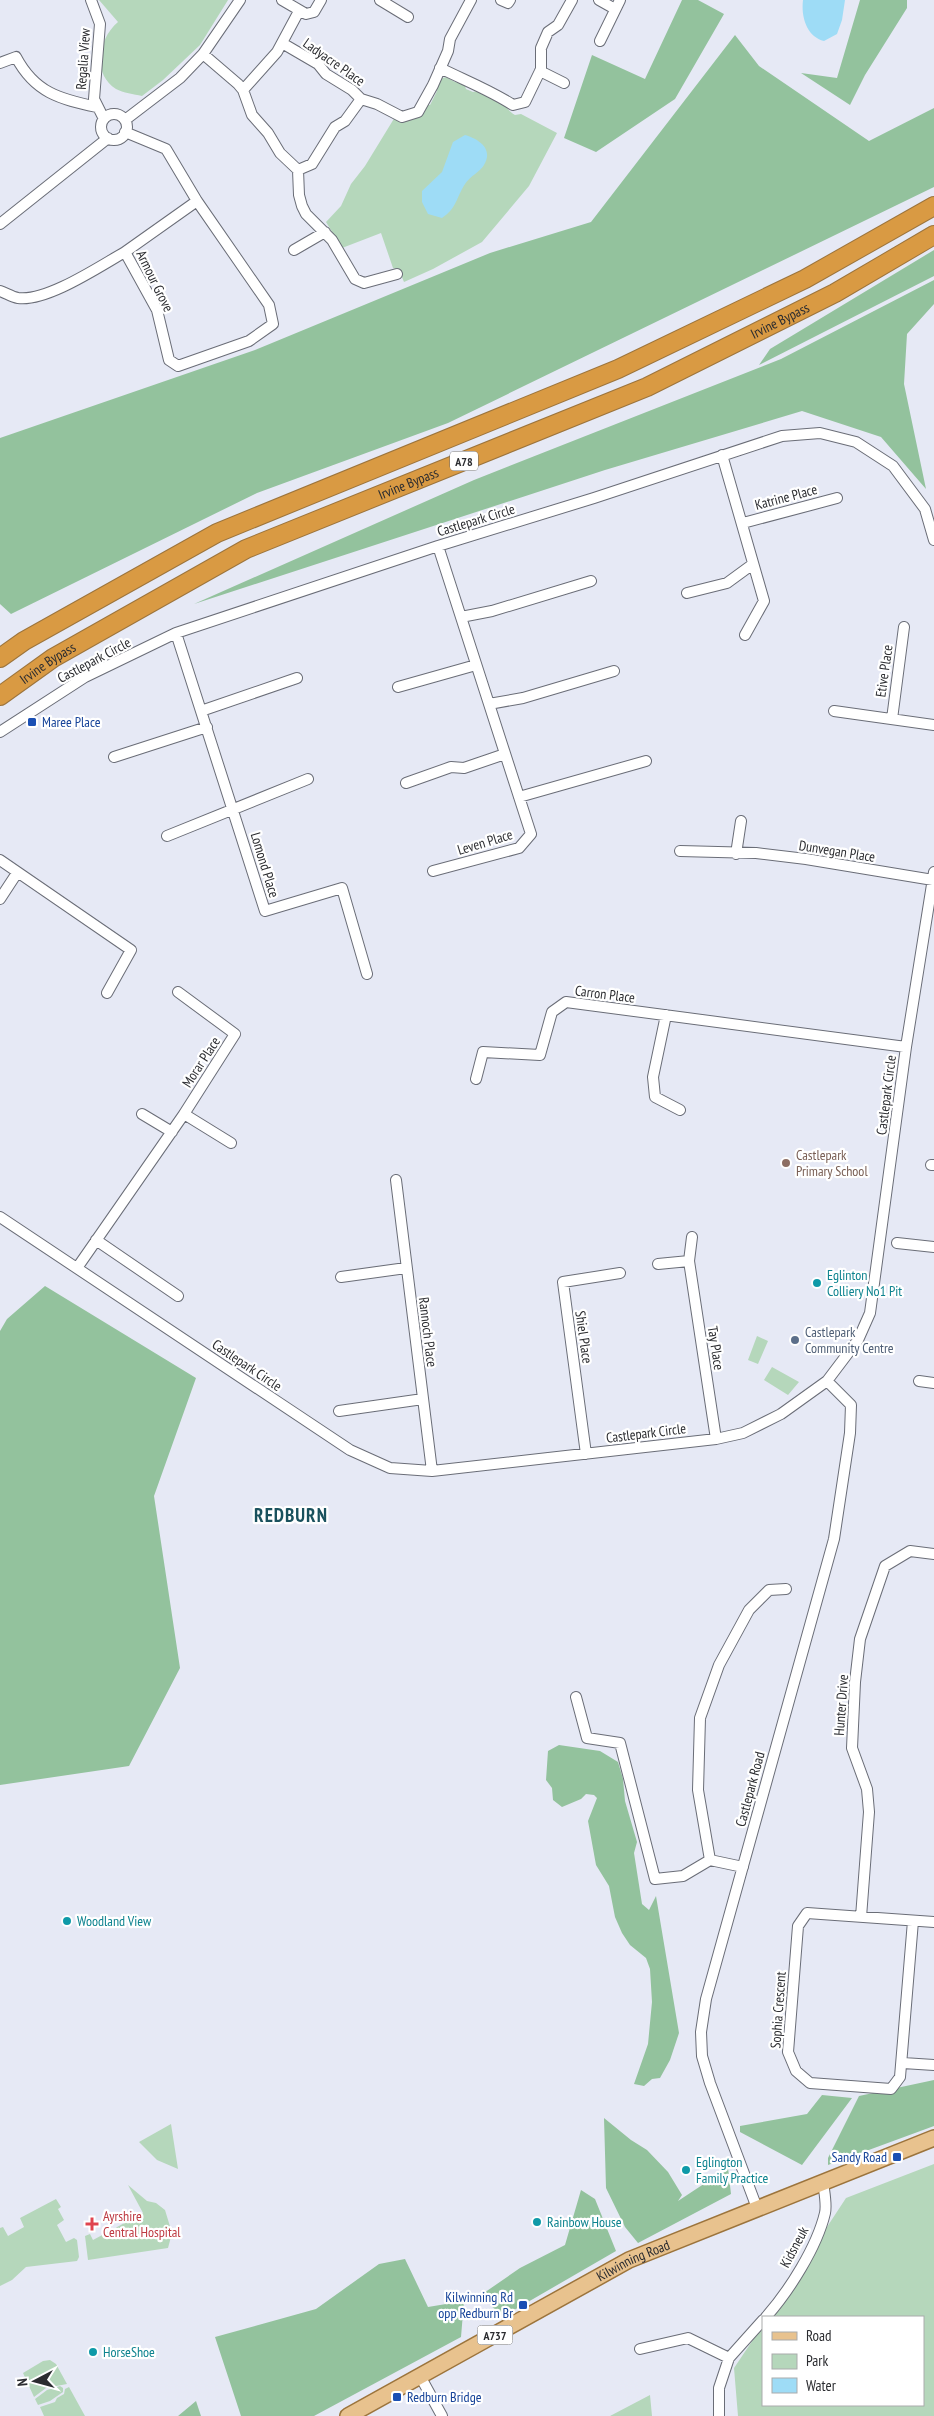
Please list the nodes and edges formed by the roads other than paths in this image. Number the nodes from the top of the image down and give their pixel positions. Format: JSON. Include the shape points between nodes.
{"nodes":[{"id":1,"x":91,"y":0,"type":"edge"},
{"id":2,"x":240,"y":0,"type":"edge"},
{"id":3,"x":282,"y":0,"type":"edge"},
{"id":4,"x":321,"y":0,"type":"edge"},
{"id":5,"x":380,"y":0,"type":"edge"},
{"id":6,"x":471,"y":0,"type":"edge"},
{"id":7,"x":502,"y":0,"type":"edge"},
{"id":8,"x":510,"y":0,"type":"edge"},
{"id":9,"x":572,"y":0,"type":"edge"},
{"id":10,"x":599,"y":0,"type":"edge"},
{"id":11,"x":617,"y":4,"type":"edge"},
{"id":12,"x":299,"y":11,"type":"junction"},
{"id":13,"x":408,"y":17,"type":"dead end"},
{"id":14,"x":600,"y":41,"type":"dead end"},
{"id":15,"x":282,"y":43,"type":"junction"},
{"id":16,"x":203,"y":54,"type":"junction"},
{"id":17,"x":0,"y":62,"type":"edge"},
{"id":18,"x":440,"y":68,"type":"junction"},
{"id":19,"x":540,"y":71,"type":"junction"},
{"id":20,"x":564,"y":83,"type":"dead end"},
{"id":21,"x":243,"y":90,"type":"junction"},
{"id":22,"x":361,"y":99,"type":"junction"},
{"id":23,"x":97,"y":106,"type":"junction"},
{"id":24,"x":104,"y":119,"type":"junction"},
{"id":25,"x":125,"y":120,"type":"junction"},
{"id":26,"x":126,"y":132,"type":"junction"},
{"id":27,"x":108,"y":138,"type":"junction"},
{"id":28,"x":298,"y":170,"type":"junction"},
{"id":29,"x":197,"y":201,"type":"junction"},
{"id":30,"x":934,"y":206,"type":"edge"},
{"id":31,"x":0,"y":224,"type":"edge"},
{"id":32,"x":325,"y":232,"type":"junction"},
{"id":33,"x":934,"y":235,"type":"edge"},
{"id":34,"x":294,"y":250,"type":"dead end"},
{"id":35,"x":125,"y":252,"type":"junction"},
{"id":36,"x":397,"y":274,"type":"dead end"},
{"id":37,"x":0,"y":291,"type":"edge"},
{"id":38,"x":722,"y":455,"type":"junction"},
{"id":39,"x":837,"y":498,"type":"dead end"},
{"id":40,"x":743,"y":523,"type":"junction"},
{"id":41,"x":934,"y":540,"type":"edge"},
{"id":42,"x":438,"y":546,"type":"junction"},
{"id":43,"x":753,"y":564,"type":"junction"},
{"id":44,"x":592,"y":581,"type":"dead end"},
{"id":45,"x":687,"y":593,"type":"dead end"},
{"id":46,"x":461,"y":617,"type":"junction"},
{"id":47,"x":904,"y":626,"type":"dead end"},
{"id":48,"x":176,"y":634,"type":"junction"},
{"id":49,"x":745,"y":635,"type":"dead end"},
{"id":50,"x":0,"y":658,"type":"edge"},
{"id":51,"x":476,"y":665,"type":"junction"},
{"id":52,"x":614,"y":671,"type":"dead end"},
{"id":53,"x":297,"y":678,"type":"dead end"},
{"id":54,"x":398,"y":687,"type":"dead end"},
{"id":55,"x":0,"y":696,"type":"edge"},
{"id":56,"x":489,"y":704,"type":"junction"},
{"id":57,"x":201,"y":711,"type":"junction"},
{"id":58,"x":834,"y":711,"type":"dead end"},
{"id":59,"x":892,"y":719,"type":"junction"},
{"id":60,"x":934,"y":725,"type":"edge"},
{"id":61,"x":207,"y":727,"type":"junction"},
{"id":62,"x":0,"y":732,"type":"edge"},
{"id":63,"x":505,"y":754,"type":"junction"},
{"id":64,"x":114,"y":757,"type":"dead end"},
{"id":65,"x":646,"y":761,"type":"dead end"},
{"id":66,"x":308,"y":779,"type":"dead end"},
{"id":67,"x":406,"y":783,"type":"dead end"},
{"id":68,"x":519,"y":797,"type":"junction"},
{"id":69,"x":233,"y":808,"type":"junction"},
{"id":70,"x":740,"y":820,"type":"dead end"},
{"id":71,"x":167,"y":836,"type":"dead end"},
{"id":72,"x":680,"y":851,"type":"dead end"},
{"id":73,"x":736,"y":854,"type":"junction"},
{"id":74,"x":0,"y":860,"type":"edge"},
{"id":75,"x":433,"y":871,"type":"dead end"},
{"id":76,"x":17,"y":872,"type":"junction"},
{"id":77,"x":933,"y":876,"type":"edge"},
{"id":78,"x":0,"y":899,"type":"edge"},
{"id":79,"x":368,"y":974,"type":"dead end"},
{"id":80,"x":178,"y":992,"type":"dead end"},
{"id":81,"x":107,"y":993,"type":"dead end"},
{"id":82,"x":666,"y":1016,"type":"junction"},
{"id":83,"x":906,"y":1047,"type":"junction"},
{"id":84,"x":476,"y":1079,"type":"dead end"},
{"id":85,"x":680,"y":1110,"type":"dead end"},
{"id":86,"x":142,"y":1114,"type":"dead end"},
{"id":87,"x":184,"y":1114,"type":"junction"},
{"id":88,"x":172,"y":1132,"type":"junction"},
{"id":89,"x":231,"y":1143,"type":"dead end"},
{"id":90,"x":396,"y":1180,"type":"dead end"},
{"id":91,"x":0,"y":1217,"type":"edge"},
{"id":92,"x":692,"y":1238,"type":"dead end"},
{"id":93,"x":96,"y":1240,"type":"junction"},
{"id":94,"x":897,"y":1243,"type":"dead end"},
{"id":95,"x":934,"y":1247,"type":"edge"},
{"id":96,"x":689,"y":1261,"type":"junction"},
{"id":97,"x":658,"y":1264,"type":"dead end"},
{"id":98,"x":77,"y":1268,"type":"junction"},
{"id":99,"x":406,"y":1268,"type":"junction"},
{"id":100,"x":620,"y":1273,"type":"dead end"},
{"id":101,"x":341,"y":1277,"type":"dead end"},
{"id":102,"x":178,"y":1296,"type":"dead end"},
{"id":103,"x":827,"y":1381,"type":"junction"},
{"id":104,"x":920,"y":1382,"type":"dead end"},
{"id":105,"x":934,"y":1383,"type":"edge"},
{"id":106,"x":423,"y":1399,"type":"junction"},
{"id":107,"x":339,"y":1411,"type":"dead end"},
{"id":108,"x":716,"y":1438,"type":"junction"},
{"id":109,"x":586,"y":1454,"type":"junction"},
{"id":110,"x":432,"y":1471,"type":"junction"},
{"id":111,"x":934,"y":1554,"type":"edge"},
{"id":112,"x":786,"y":1589,"type":"dead end"},
{"id":113,"x":576,"y":1697,"type":"dead end"},
{"id":114,"x":710,"y":1860,"type":"junction"},
{"id":115,"x":743,"y":1867,"type":"junction"},
{"id":116,"x":861,"y":1917,"type":"junction"},
{"id":117,"x":913,"y":1921,"type":"junction"},
{"id":118,"x":934,"y":1922,"type":"edge"},
{"id":119,"x":903,"y":2063,"type":"junction"},
{"id":120,"x":934,"y":2065,"type":"edge"},
{"id":121,"x":934,"y":2138,"type":"edge"},
{"id":122,"x":823,"y":2182,"type":"junction"},
{"id":123,"x":757,"y":2208,"type":"junction"},
{"id":124,"x":767,"y":2316,"type":"edge"},
{"id":125,"x":762,"y":2321,"type":"edge"},
{"id":126,"x":640,"y":2349,"type":"dead end"},
{"id":127,"x":729,"y":2358,"type":"junction"},
{"id":128,"x":420,"y":2376,"type":"junction"},
{"id":129,"x":348,"y":2416,"type":"edge"},
{"id":130,"x":442,"y":2416,"type":"edge"},
{"id":131,"x":719,"y":2416,"type":"edge"}],
"edges":[{"from":1,"to":23,"type":"street","name":"Regalia View","via":[[100,24],[94,99]]},
{"from":2,"to":16,"type":"street"},
{"from":3,"to":12,"type":"street"},
{"from":4,"to":12,"type":"street","via":[[314,12],[306,14]]},
{"from":5,"to":13,"type":"street"},
{"from":6,"to":18,"type":"street","via":[[450,39]]},
{"from":7,"to":8,"type":"street","via":[[508,3]]},
{"from":9,"to":19,"type":"street","via":[[558,24],[548,32],[541,48]]},
{"from":10,"to":11,"type":"street"},
{"from":11,"to":14,"type":"street"},
{"from":12,"to":15,"type":"street","name":"Ladyacre Place"},
{"from":15,"to":21,"type":"street","name":"Ladyacre Place"},
{"from":15,"to":22,"type":"street","name":"Ladyacre Place","via":[[318,64],[326,74]]},
{"from":16,"to":21,"type":"street"},
{"from":16,"to":25,"type":"street","via":[[180,78]]},
{"from":17,"to":23,"type":"street","via":[[16,57],[32,81],[47,92],[65,100]]},
{"from":18,"to":19,"type":"street","via":[[513,105],[525,102]]},
{"from":18,"to":22,"type":"street","name":"Ladyacre Place","via":[[418,112],[402,117]]},
{"from":19,"to":20,"type":"street"},
{"from":21,"to":28,"type":"street","via":[[252,115],[280,153]]},
{"from":22,"to":28,"type":"street","via":[[345,121],[335,128],[312,164]]},
{"from":23,"to":24,"type":"street","name":"Regalia View"},
{"from":24,"to":25,"type":"street","via":[[115,114]]},
{"from":24,"to":27,"type":"street","via":[[102,132]]},
{"from":25,"to":26,"type":"street"},
{"from":26,"to":27,"type":"street","via":[[116,139]]},
{"from":26,"to":29,"type":"street","via":[[166,149]]},
{"from":27,"to":31,"type":"street"},
{"from":28,"to":32,"type":"street","via":[[302,206]]},
{"from":29,"to":35,"type":"street","name":"Armour Grove"},
{"from":29,"to":35,"type":"street","name":"Armour Grove","via":[[269,305],[273,324],[248,342],[178,366],[169,360],[157,310]]},
{"from":30,"to":50,"type":"highway","name":"Irvine Bypass","number":"A78","via":[[805,280],[618,369],[217,533],[24,641]]},
{"from":32,"to":34,"type":"street"},
{"from":32,"to":36,"type":"street","via":[[357,281],[367,282]]},
{"from":33,"to":55,"type":"highway","name":"Irvine Bypass","number":"A78","via":[[835,293],[647,387],[246,549],[53,658]]},
{"from":35,"to":37,"type":"street","via":[[62,288],[32,298],[18,298]]},
{"from":38,"to":40,"type":"street","name":"Katrine Place"},
{"from":38,"to":41,"type":"street","name":"Castlepark Circle","via":[[782,436],[820,433],[856,442],[893,466],[910,487],[925,509]]},
{"from":38,"to":42,"type":"street","name":"Castlepark Circle"},
{"from":39,"to":40,"type":"street","name":"Katrine Place"},
{"from":40,"to":43,"type":"street","name":"Katrine Place"},
{"from":42,"to":46,"type":"street","name":"Leven Place"},
{"from":42,"to":48,"type":"street","name":"Castlepark Circle"},
{"from":43,"to":45,"type":"street","via":[[727,583]]},
{"from":43,"to":49,"type":"street","name":"Katrine Place","via":[[764,601]]},
{"from":44,"to":46,"type":"street"},
{"from":46,"to":51,"type":"street","name":"Leven Place"},
{"from":47,"to":59,"type":"street","name":"Etive Place"},
{"from":48,"to":57,"type":"street","name":"Lomond Place"},
{"from":48,"to":62,"type":"street","name":"Castlepark Circle","via":[[85,677]]},
{"from":51,"to":54,"type":"street"},
{"from":51,"to":56,"type":"street","name":"Leven Place"},
{"from":52,"to":56,"type":"street","via":[[523,698]]},
{"from":53,"to":57,"type":"street"},
{"from":56,"to":63,"type":"street","name":"Leven Place"},
{"from":57,"to":61,"type":"street","name":"Lomond Place"},
{"from":58,"to":59,"type":"street","name":"Etive Place"},
{"from":59,"to":60,"type":"street","name":"Etive Place"},
{"from":61,"to":64,"type":"street"},
{"from":61,"to":69,"type":"street","name":"Lomond Place"},
{"from":63,"to":67,"type":"street","via":[[464,768],[451,767]]},
{"from":63,"to":68,"type":"street","name":"Leven Place"},
{"from":65,"to":68,"type":"street"},
{"from":66,"to":69,"type":"street"},
{"from":68,"to":75,"type":"street","name":"Leven Place","via":[[531,834],[520,848]]},
{"from":69,"to":71,"type":"street"},
{"from":69,"to":79,"type":"street","name":"Lomond Place","via":[[265,911],[342,888]]},
{"from":70,"to":73,"type":"street"},
{"from":72,"to":73,"type":"street","name":"Dunvegan Place"},
{"from":73,"to":77,"type":"street","name":"Dunvegan Place","via":[[756,853]]},
{"from":74,"to":76,"type":"street"},
{"from":76,"to":78,"type":"street"},
{"from":76,"to":81,"type":"street","via":[[131,950]]},
{"from":77,"to":83,"type":"street","name":"Castlepark Circle"},
{"from":80,"to":87,"type":"street","name":"Morar Place","via":[[235,1034]]},
{"from":82,"to":83,"type":"street","name":"Carron Place"},
{"from":82,"to":84,"type":"street","name":"Carron Place","via":[[566,1002],[552,1012],[540,1055],[483,1052]]},
{"from":82,"to":85,"type":"street","via":[[653,1076],[655,1097]]},
{"from":83,"to":103,"type":"street","name":"Castlepark Circle","via":[[870,1313],[858,1340]]},
{"from":86,"to":88,"type":"street"},
{"from":87,"to":88,"type":"street","name":"Morar Place"},
{"from":87,"to":89,"type":"street"},
{"from":88,"to":93,"type":"street","name":"Morar Place"},
{"from":90,"to":99,"type":"street","name":"Rannoch Place"},
{"from":91,"to":98,"type":"street","name":"Castlepark Circle"},
{"from":92,"to":96,"type":"street","name":"Tay Place"},
{"from":93,"to":98,"type":"street","name":"Morar Place"},
{"from":93,"to":102,"type":"street"},
{"from":94,"to":95,"type":"street"},
{"from":96,"to":97,"type":"street"},
{"from":96,"to":108,"type":"street","name":"Tay Place"},
{"from":98,"to":110,"type":"street","name":"Castlepark Circle","via":[[350,1450],[390,1468]]},
{"from":99,"to":101,"type":"street"},
{"from":99,"to":106,"type":"street","name":"Rannoch Place"},
{"from":100,"to":109,"type":"street","name":"Shiel Place","via":[[563,1282]]},
{"from":103,"to":108,"type":"street","name":"Castlepark Circle","via":[[781,1414],[744,1433]]},
{"from":103,"to":115,"type":"street","name":"Castlepark Road","via":[[851,1405],[850,1433],[834,1539]]},
{"from":104,"to":105,"type":"street"},
{"from":106,"to":107,"type":"street"},
{"from":106,"to":110,"type":"street","name":"Rannoch Place"},
{"from":108,"to":109,"type":"street","name":"Castlepark Circle"},
{"from":109,"to":110,"type":"street","name":"Castlepark Circle"},
{"from":111,"to":116,"type":"street","name":"Hunter Drive","via":[[910,1551],[885,1566],[860,1638],[852,1748],[867,1789],[869,1812]]},
{"from":112,"to":114,"type":"street","via":[[769,1590],[749,1610],[719,1665],[700,1718],[698,1790]]},
{"from":113,"to":114,"type":"street","via":[[587,1738],[620,1743],[655,1879],[682,1876]]},
{"from":114,"to":115,"type":"street"},
{"from":115,"to":123,"type":"street","name":"Castlepark Road","via":[[706,1998],[701,2032],[702,2056],[710,2083]]},
{"from":116,"to":117,"type":"street"},
{"from":116,"to":119,"type":"street","name":"Sophia Crescent","via":[[807,1913],[798,1926],[788,2052],[796,2071],[810,2083],[819,2084],[891,2089],[900,2077]]},
{"from":117,"to":118,"type":"street"},
{"from":117,"to":119,"type":"street","name":"Sophia Crescent"},
{"from":119,"to":120,"type":"street"},
{"from":121,"to":122,"type":"main road","name":"Kilwinning Road","number":"A737"},
{"from":122,"to":123,"type":"main road","name":"Kilwinning Road","number":"A737"},
{"from":122,"to":124,"type":"street","name":"Kidsneuk","via":[[826,2211],[814,2244]]},
{"from":123,"to":128,"type":"main road","name":"Kilwinning Road","number":"A737","via":[[629,2260]]},
{"from":125,"to":127,"type":"street"},
{"from":126,"to":127,"type":"street","via":[[688,2338]]},
{"from":127,"to":131,"type":"street","via":[[719,2388]]},
{"from":128,"to":129,"type":"main road","name":"Kilwinning Road","number":"A737"},
{"from":128,"to":130,"type":"street"}]}
